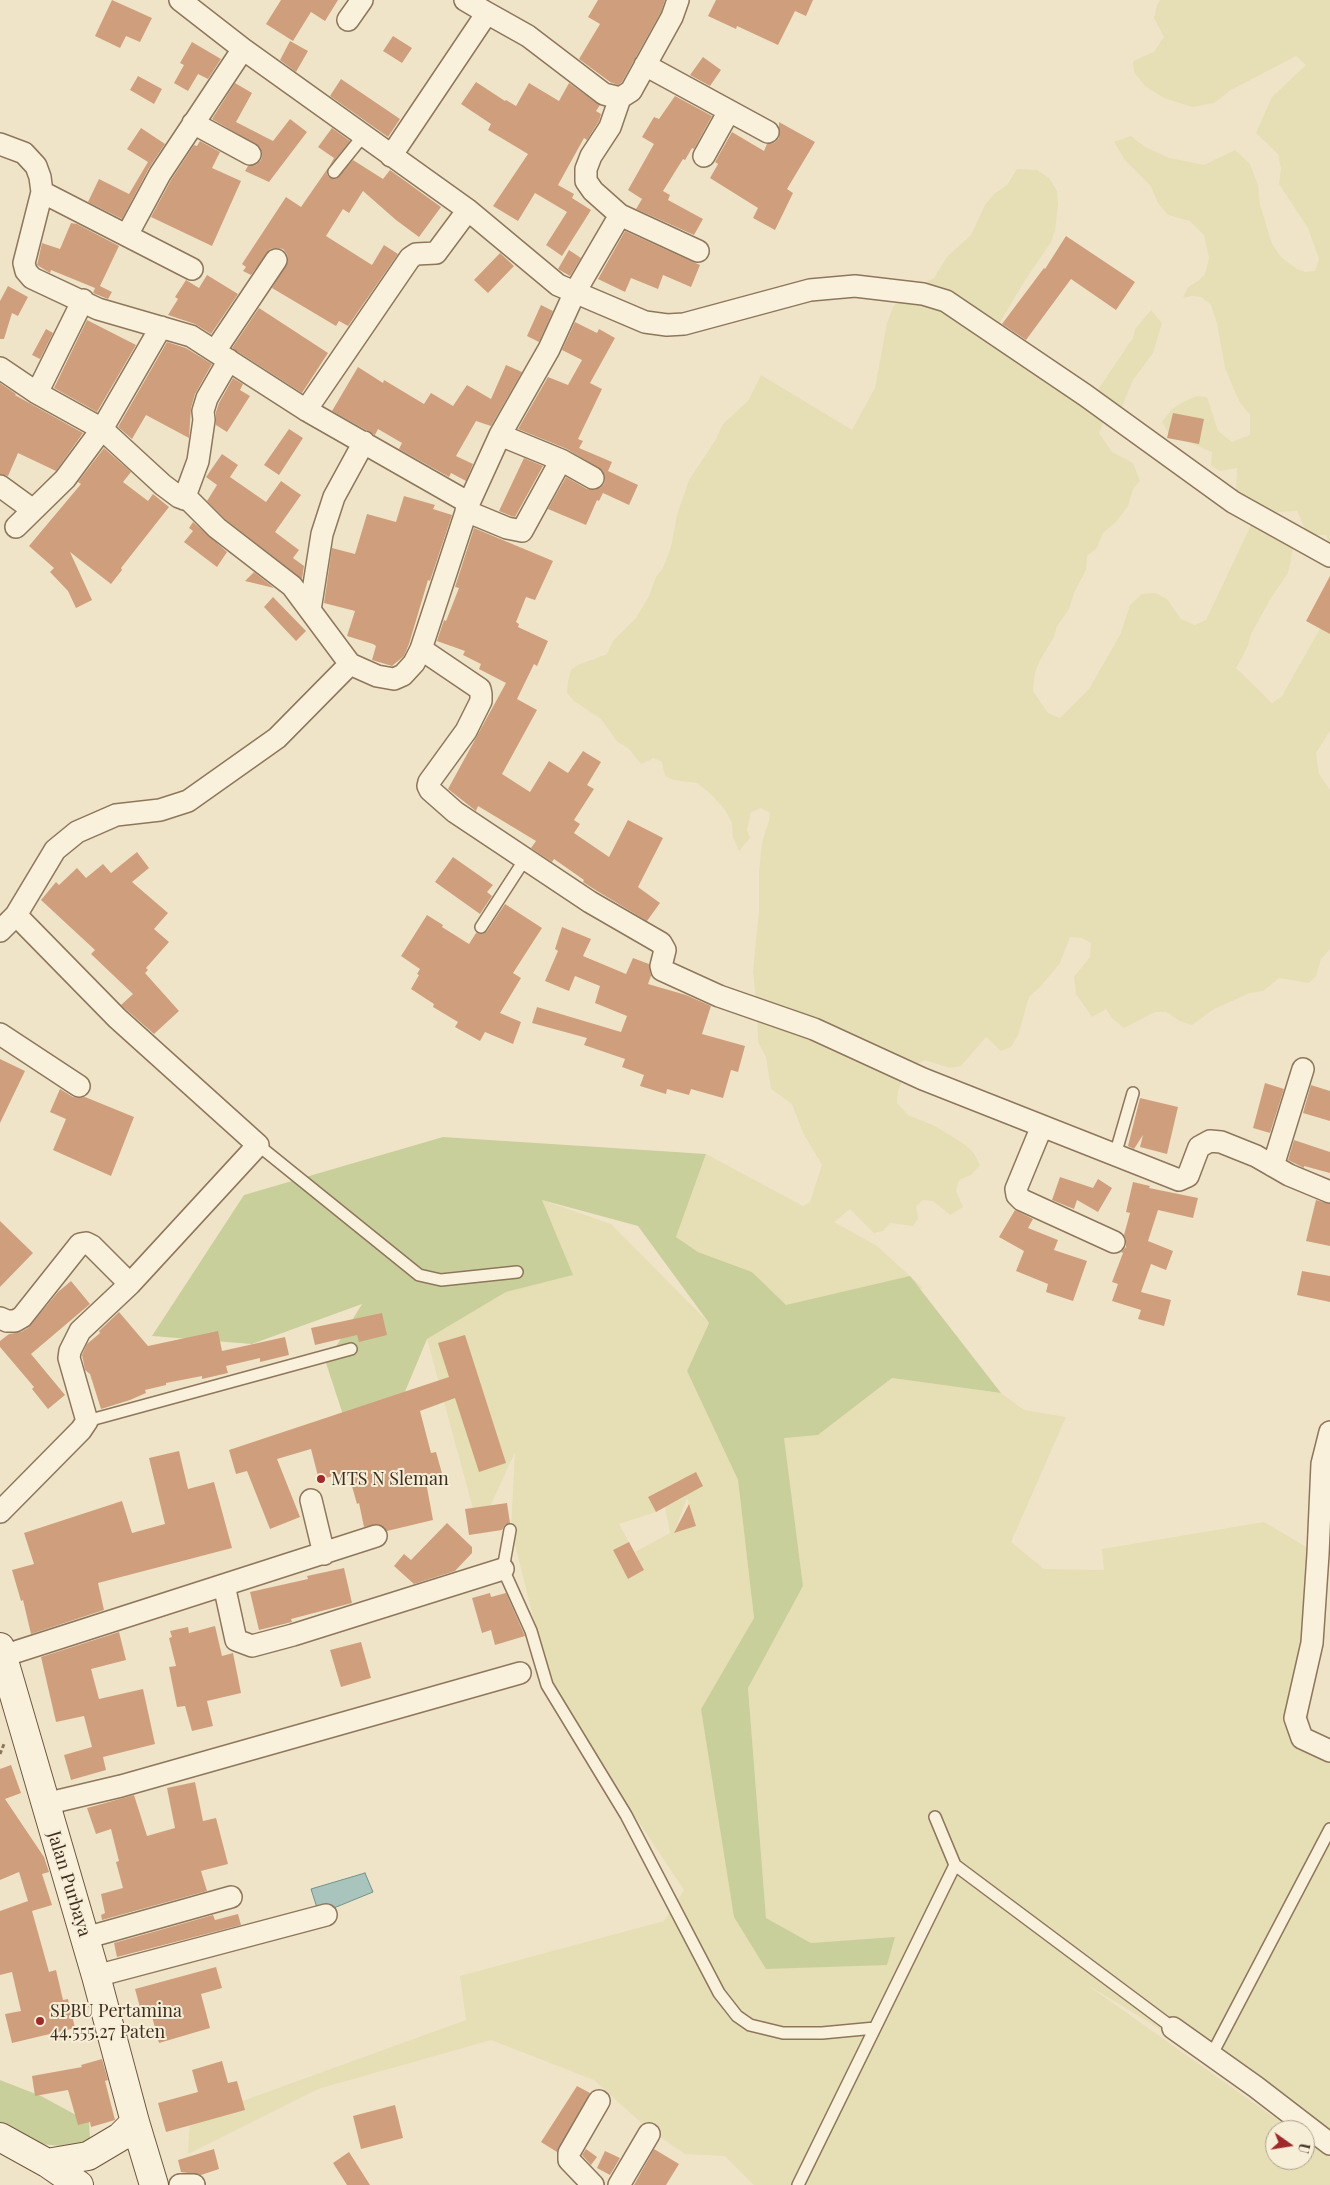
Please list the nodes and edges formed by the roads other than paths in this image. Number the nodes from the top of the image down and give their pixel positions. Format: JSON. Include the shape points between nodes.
{"nodes":[{"id":1,"x":181,"y":0,"type":"edge"},
{"id":2,"x":362,"y":0,"type":"edge"},
{"id":3,"x":465,"y":0,"type":"edge"},
{"id":4,"x":678,"y":0,"type":"edge"},
{"id":5,"x":488,"y":13,"type":"junction"},
{"id":6,"x":348,"y":20,"type":"dead end"},
{"id":7,"x":243,"y":49,"type":"junction"},
{"id":8,"x":645,"y":66,"type":"junction"},
{"id":9,"x":620,"y":98,"type":"junction"},
{"id":10,"x":729,"y":111,"type":"junction"},
{"id":11,"x":194,"y":123,"type":"junction"},
{"id":12,"x":768,"y":132,"type":"dead end"},
{"id":13,"x":363,"y":136,"type":"junction"},
{"id":14,"x":0,"y":144,"type":"edge"},
{"id":15,"x":250,"y":154,"type":"dead end"},
{"id":16,"x":391,"y":156,"type":"junction"},
{"id":17,"x":704,"y":156,"type":"dead end"},
{"id":18,"x":334,"y":172,"type":"dead end"},
{"id":19,"x":42,"y":192,"type":"junction"},
{"id":20,"x":468,"y":210,"type":"junction"},
{"id":21,"x":620,"y":215,"type":"junction"},
{"id":22,"x":127,"y":235,"type":"junction"},
{"id":23,"x":698,"y":250,"type":"dead end"},
{"id":24,"x":276,"y":260,"type":"dead end"},
{"id":25,"x":192,"y":269,"type":"dead end"},
{"id":26,"x":575,"y":292,"type":"junction"},
{"id":27,"x":82,"y":300,"type":"junction"},
{"id":28,"x":160,"y":327,"type":"junction"},
{"id":29,"x":222,"y":355,"type":"junction"},
{"id":30,"x":0,"y":368,"type":"edge"},
{"id":31,"x":37,"y":393,"type":"junction"},
{"id":32,"x":306,"y":410,"type":"junction"},
{"id":33,"x":102,"y":429,"type":"junction"},
{"id":34,"x":500,"y":434,"type":"junction"},
{"id":35,"x":364,"y":442,"type":"junction"},
{"id":36,"x":561,"y":460,"type":"junction"},
{"id":37,"x":593,"y":478,"type":"dead end"},
{"id":38,"x":0,"y":486,"type":"edge"},
{"id":39,"x":184,"y":499,"type":"junction"},
{"id":40,"x":467,"y":507,"type":"junction"},
{"id":41,"x":33,"y":510,"type":"junction"},
{"id":42,"x":16,"y":527,"type":"dead end"},
{"id":43,"x":1330,"y":556,"type":"edge"},
{"id":44,"x":310,"y":610,"type":"junction"},
{"id":45,"x":421,"y":649,"type":"junction"},
{"id":46,"x":350,"y":664,"type":"junction"},
{"id":47,"x":525,"y":859,"type":"junction"},
{"id":48,"x":16,"y":915,"type":"junction"},
{"id":49,"x":481,"y":928,"type":"dead end"},
{"id":50,"x":0,"y":931,"type":"edge"},
{"id":51,"x":0,"y":1034,"type":"edge"},
{"id":52,"x":1303,"y":1069,"type":"dead end"},
{"id":53,"x":79,"y":1086,"type":"dead end"},
{"id":54,"x":1133,"y":1093,"type":"dead end"},
{"id":55,"x":1042,"y":1126,"type":"junction"},
{"id":56,"x":258,"y":1145,"type":"junction"},
{"id":57,"x":1114,"y":1155,"type":"junction"},
{"id":58,"x":1273,"y":1166,"type":"junction"},
{"id":59,"x":1330,"y":1192,"type":"edge"},
{"id":60,"x":1114,"y":1242,"type":"dead end"},
{"id":61,"x":517,"y":1272,"type":"dead end"},
{"id":62,"x":130,"y":1284,"type":"junction"},
{"id":63,"x":0,"y":1318,"type":"edge"},
{"id":64,"x":351,"y":1349,"type":"dead end"},
{"id":65,"x":87,"y":1421,"type":"junction"},
{"id":66,"x":1330,"y":1432,"type":"edge"},
{"id":67,"x":1326,"y":1469,"type":"edge"},
{"id":68,"x":311,"y":1500,"type":"dead end"},
{"id":69,"x":0,"y":1512,"type":"edge"},
{"id":70,"x":510,"y":1530,"type":"dead end"},
{"id":71,"x":376,"y":1536,"type":"dead end"},
{"id":72,"x":324,"y":1554,"type":"junction"},
{"id":73,"x":503,"y":1569,"type":"junction"},
{"id":74,"x":224,"y":1585,"type":"junction"},
{"id":75,"x":1,"y":1652,"type":"edge"},
{"id":76,"x":520,"y":1673,"type":"dead end"},
{"id":77,"x":1330,"y":1751,"type":"edge"},
{"id":78,"x":45,"y":1804,"type":"junction"},
{"id":79,"x":935,"y":1817,"type":"dead end"},
{"id":80,"x":1330,"y":1829,"type":"edge"},
{"id":81,"x":955,"y":1865,"type":"junction"},
{"id":82,"x":231,"y":1897,"type":"dead end"},
{"id":83,"x":326,"y":1915,"type":"dead end"},
{"id":84,"x":85,"y":1938,"type":"junction"},
{"id":85,"x":96,"y":1976,"type":"junction"},
{"id":86,"x":875,"y":2028,"type":"junction"},
{"id":87,"x":1172,"y":2028,"type":"joint"},
{"id":88,"x":1211,"y":2056,"type":"junction"},
{"id":89,"x":599,"y":2101,"type":"dead end"},
{"id":90,"x":134,"y":2122,"type":"junction"},
{"id":91,"x":650,"y":2134,"type":"dead end"},
{"id":92,"x":0,"y":2137,"type":"edge"},
{"id":93,"x":1330,"y":2144,"type":"edge"},
{"id":94,"x":47,"y":2163,"type":"junction"},
{"id":95,"x":79,"y":2185,"type":"edge"},
{"id":96,"x":154,"y":2185,"type":"edge"},
{"id":97,"x":180,"y":2185,"type":"edge"},
{"id":98,"x":194,"y":2185,"type":"edge"},
{"id":99,"x":593,"y":2185,"type":"edge"},
{"id":100,"x":619,"y":2185,"type":"edge"},
{"id":101,"x":798,"y":2185,"type":"edge"}],
"edges":[{"from":1,"to":7,"type":"street"},
{"from":2,"to":6,"type":"street"},
{"from":3,"to":5,"type":"street"},
{"from":4,"to":8,"type":"street"},
{"from":5,"to":9,"type":"street","via":[[528,36],[604,94]]},
{"from":5,"to":16,"type":"street"},
{"from":7,"to":11,"type":"street"},
{"from":7,"to":13,"type":"street"},
{"from":8,"to":9,"type":"street","via":[[631,91]]},
{"from":8,"to":10,"type":"street"},
{"from":9,"to":21,"type":"street","via":[[610,127],[586,169],[586,181],[593,191]]},
{"from":10,"to":12,"type":"street"},
{"from":10,"to":17,"type":"street"},
{"from":11,"to":15,"type":"street"},
{"from":11,"to":22,"type":"street","via":[[160,174]]},
{"from":13,"to":16,"type":"street"},
{"from":13,"to":18,"type":"lane"},
{"from":14,"to":19,"type":"street","via":[[24,154],[36,166]]},
{"from":16,"to":20,"type":"street"},
{"from":19,"to":22,"type":"street"},
{"from":19,"to":27,"type":"street","via":[[25,252],[26,271],[32,278]]},
{"from":20,"to":26,"type":"street","via":[[558,284]]},
{"from":20,"to":32,"type":"street","via":[[436,253],[416,254],[410,258]]},
{"from":21,"to":23,"type":"street"},
{"from":21,"to":26,"type":"street"},
{"from":22,"to":25,"type":"street"},
{"from":24,"to":29,"type":"street"},
{"from":26,"to":34,"type":"street","via":[[548,349]]},
{"from":26,"to":43,"type":"street","via":[[645,322],[667,325],[684,324],[810,290],[855,286],[923,294],[946,301],[1085,395],[1233,502]]},
{"from":27,"to":28,"type":"street","via":[[98,309]]},
{"from":27,"to":31,"type":"street"},
{"from":28,"to":29,"type":"street","via":[[191,336]]},
{"from":28,"to":33,"type":"street"},
{"from":29,"to":32,"type":"street"},
{"from":29,"to":39,"type":"street","via":[[202,411],[204,420],[198,461]]},
{"from":30,"to":31,"type":"street"},
{"from":31,"to":33,"type":"street"},
{"from":32,"to":35,"type":"street"},
{"from":33,"to":39,"type":"street"},
{"from":33,"to":41,"type":"street","via":[[65,479]]},
{"from":34,"to":36,"type":"street"},
{"from":34,"to":40,"type":"street"},
{"from":35,"to":40,"type":"street"},
{"from":35,"to":44,"type":"street","via":[[334,497],[322,534]]},
{"from":36,"to":37,"type":"street"},
{"from":36,"to":40,"type":"street","via":[[522,531],[507,528]]},
{"from":38,"to":41,"type":"street"},
{"from":39,"to":44,"type":"street","via":[[292,586]]},
{"from":40,"to":45,"type":"street"},
{"from":41,"to":42,"type":"street"},
{"from":44,"to":46,"type":"street"},
{"from":45,"to":46,"type":"street","via":[[414,663],[394,679],[377,676]]},
{"from":45,"to":47,"type":"street","via":[[480,689],[481,694],[481,701],[466,731],[428,786],[455,812]]},
{"from":46,"to":48,"type":"street","via":[[277,738],[188,800],[160,810],[116,815],[77,832],[55,850]]},
{"from":47,"to":49,"type":"lane"},
{"from":47,"to":55,"type":"street","via":[[661,943],[665,950],[660,966],[662,970],[718,996],[814,1029]]},
{"from":48,"to":50,"type":"street"},
{"from":48,"to":56,"type":"street","via":[[117,1018]]},
{"from":51,"to":53,"type":"street"},
{"from":52,"to":58,"type":"street"},
{"from":54,"to":57,"type":"lane"},
{"from":55,"to":57,"type":"street"},
{"from":55,"to":60,"type":"street","via":[[1016,1189],[1017,1195]]},
{"from":56,"to":61,"type":"lane","via":[[419,1275],[441,1280]]},
{"from":56,"to":62,"type":"street"},
{"from":57,"to":58,"type":"street","via":[[1179,1180],[1188,1176],[1199,1147],[1210,1141],[1221,1142]]},
{"from":58,"to":59,"type":"street"},
{"from":62,"to":63,"type":"street","via":[[92,1246],[80,1244],[22,1317],[15,1321]]},
{"from":62,"to":65,"type":"street","via":[[80,1331],[70,1351]]},
{"from":64,"to":65,"type":"lane"},
{"from":65,"to":69,"type":"street"},
{"from":66,"to":67,"type":"street"},
{"from":67,"to":77,"type":"street","via":[[1312,1643],[1295,1718],[1302,1738]]},
{"from":68,"to":72,"type":"street"},
{"from":70,"to":73,"type":"lane"},
{"from":71,"to":72,"type":"street"},
{"from":72,"to":74,"type":"street"},
{"from":73,"to":74,"type":"street","via":[[252,1646],[236,1640]]},
{"from":73,"to":86,"type":"lane","via":[[531,1631],[547,1684],[626,1815],[718,1993],[737,2016],[750,2025],[783,2033]]},
{"from":74,"to":75,"type":"street"},
{"from":75,"to":78,"type":"main road","name":"Jalan Purbaya"},
{"from":76,"to":78,"type":"street"},
{"from":78,"to":84,"type":"main road","name":"Jalan Purbaya"},
{"from":79,"to":81,"type":"lane"},
{"from":80,"to":88,"type":"lane"},
{"from":81,"to":86,"type":"lane"},
{"from":81,"to":87,"type":"lane"},
{"from":82,"to":84,"type":"street"},
{"from":83,"to":85,"type":"street"},
{"from":84,"to":85,"type":"main road","name":"Jalan Purbaya"},
{"from":85,"to":90,"type":"main road","name":"Jalan Purbaya"},
{"from":86,"to":101,"type":"lane"},
{"from":87,"to":88,"type":"street"},
{"from":88,"to":93,"type":"street"},
{"from":89,"to":99,"type":"street","via":[[569,2153],[569,2160]]},
{"from":90,"to":94,"type":"main road","via":[[120,2137],[88,2156]]},
{"from":90,"to":96,"type":"main road","name":"Jalan Purbaya"},
{"from":91,"to":100,"type":"street"},
{"from":92,"to":94,"type":"main road"},
{"from":94,"to":95,"type":"main road"},
{"from":97,"to":98,"type":"street"}]}
